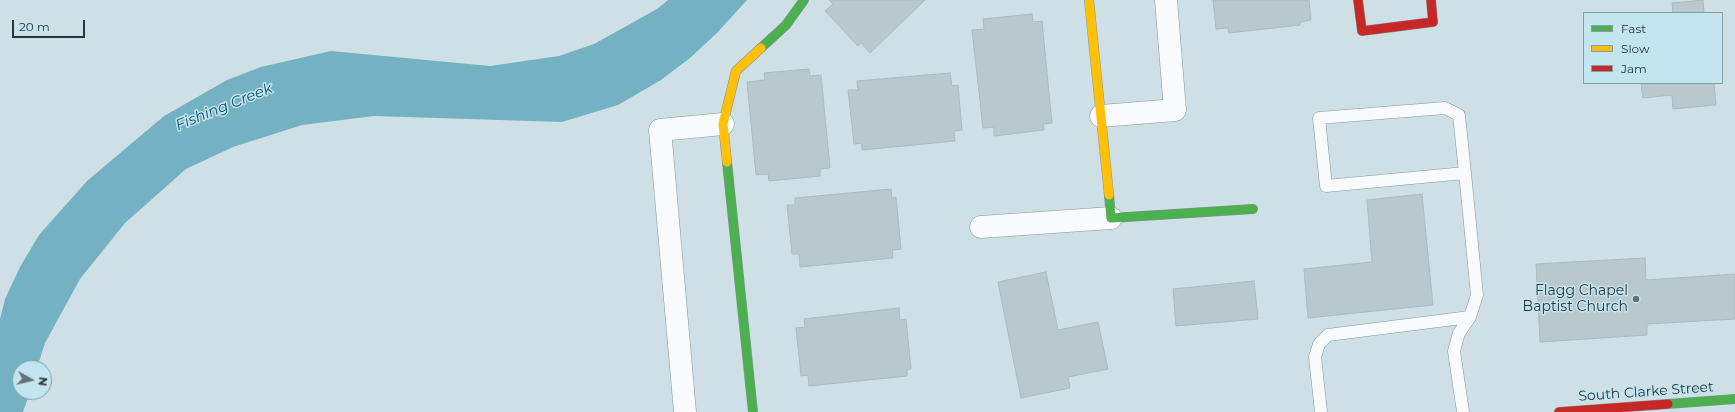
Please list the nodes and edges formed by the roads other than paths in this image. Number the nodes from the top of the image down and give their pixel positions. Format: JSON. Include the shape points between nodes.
{"nodes":[{"id":1,"x":804,"y":0,"type":"edge"},
{"id":2,"x":1089,"y":0,"type":"edge"},
{"id":3,"x":1166,"y":0,"type":"edge"},
{"id":4,"x":1358,"y":0,"type":"edge"},
{"id":5,"x":1431,"y":0,"type":"edge"},
{"id":6,"x":1101,"y":116,"type":"junction"},
{"id":7,"x":723,"y":124,"type":"junction"},
{"id":8,"x":1465,"y":174,"type":"junction"},
{"id":9,"x":1253,"y":209,"type":"dead end"},
{"id":10,"x":1111,"y":218,"type":"junction"},
{"id":11,"x":981,"y":227,"type":"dead end"},
{"id":12,"x":1470,"y":317,"type":"junction"},
{"id":13,"x":1735,"y":399,"type":"edge"},
{"id":14,"x":684,"y":412,"type":"edge"},
{"id":15,"x":753,"y":412,"type":"edge"},
{"id":16,"x":1321,"y":412,"type":"edge"},
{"id":17,"x":1463,"y":412,"type":"edge"},
{"id":18,"x":1558,"y":412,"type":"edge"}],
"edges":[{"from":1,"to":7,"type":"street","via":[[786,25],[736,71]]},
{"from":2,"to":6,"type":"street"},
{"from":3,"to":6,"type":"street","via":[[1174,110]]},
{"from":4,"to":5,"type":"street","via":[[1362,31],[1433,22]]},
{"from":6,"to":10,"type":"street"},
{"from":7,"to":14,"type":"street","via":[[660,130]]},
{"from":7,"to":15,"type":"street"},
{"from":8,"to":8,"type":"lane","via":[[1459,115],[1445,108],[1319,118],[1326,186]]},
{"from":8,"to":12,"type":"lane","via":[[1477,295]]},
{"from":9,"to":10,"type":"street"},
{"from":10,"to":11,"type":"street"},
{"from":12,"to":16,"type":"lane","via":[[1328,335],[1319,344],[1315,357]]},
{"from":12,"to":17,"type":"lane","via":[[1459,333],[1454,351]]},
{"from":13,"to":18,"type":"street","name":"South Clarke Street"}]}
